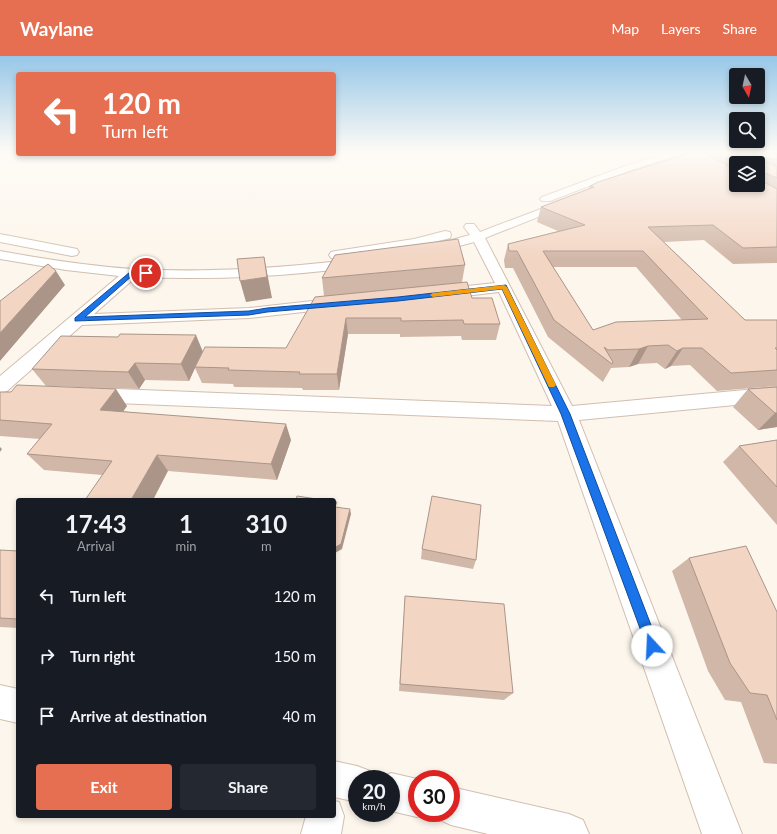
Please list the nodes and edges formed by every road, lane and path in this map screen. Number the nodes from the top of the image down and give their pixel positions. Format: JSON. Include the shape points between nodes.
{"nodes":[{"id":1,"x":604,"y":187,"type":"edge"},
{"id":2,"x":474,"y":232,"type":"junction"},
{"id":3,"x":0,"y":238,"type":"edge"},
{"id":4,"x":0,"y":254,"type":"edge"},
{"id":5,"x":83,"y":254,"type":"dead end"},
{"id":6,"x":177,"y":262,"type":"dead end"},
{"id":7,"x":132,"y":273,"type":"junction"},
{"id":8,"x":504,"y":287,"type":"junction"},
{"id":9,"x":421,"y":296,"type":"edge"},
{"id":10,"x":351,"y":302,"type":"edge"},
{"id":11,"x":78,"y":320,"type":"junction"},
{"id":12,"x":0,"y":386,"type":"edge"},
{"id":13,"x":0,"y":392,"type":"edge"},
{"id":14,"x":24,"y":393,"type":"edge"},
{"id":15,"x":72,"y":394,"type":"edge"},
{"id":16,"x":777,"y":394,"type":"edge"},
{"id":17,"x":566,"y":414,"type":"junction"},
{"id":18,"x":0,"y":702,"type":"edge"},
{"id":19,"x":16,"y":706,"type":"edge"},
{"id":20,"x":336,"y":779,"type":"edge"},
{"id":21,"x":348,"y":782,"type":"edge"},
{"id":22,"x":460,"y":808,"type":"edge"},
{"id":23,"x":325,"y":818,"type":"edge"},
{"id":24,"x":321,"y":834,"type":"edge"},
{"id":25,"x":569,"y":834,"type":"edge"},
{"id":26,"x":722,"y":834,"type":"edge"}],
"edges":[{"from":1,"to":2,"type":"street","via":[[504,228]]},
{"from":2,"to":6,"type":"street","via":[[350,253],[206,264]]},
{"from":2,"to":7,"type":"street","via":[[432,249],[363,263],[300,271]]},
{"from":2,"to":8,"type":"street"},
{"from":3,"to":5,"type":"street"},
{"from":4,"to":7,"type":"street","via":[[39,262]]},
{"from":7,"to":11,"type":"street"},
{"from":8,"to":9,"type":"street"},
{"from":8,"to":17,"type":"street"},
{"from":10,"to":11,"type":"street","via":[[249,313]]},
{"from":11,"to":12,"type":"street"},
{"from":13,"to":14,"type":"street"},
{"from":15,"to":17,"type":"street"},
{"from":16,"to":17,"type":"street"},
{"from":17,"to":26,"type":"street"},
{"from":18,"to":19,"type":"street"},
{"from":20,"to":21,"type":"street"},
{"from":22,"to":25,"type":"street"},
{"from":23,"to":24,"type":"street"}]}
